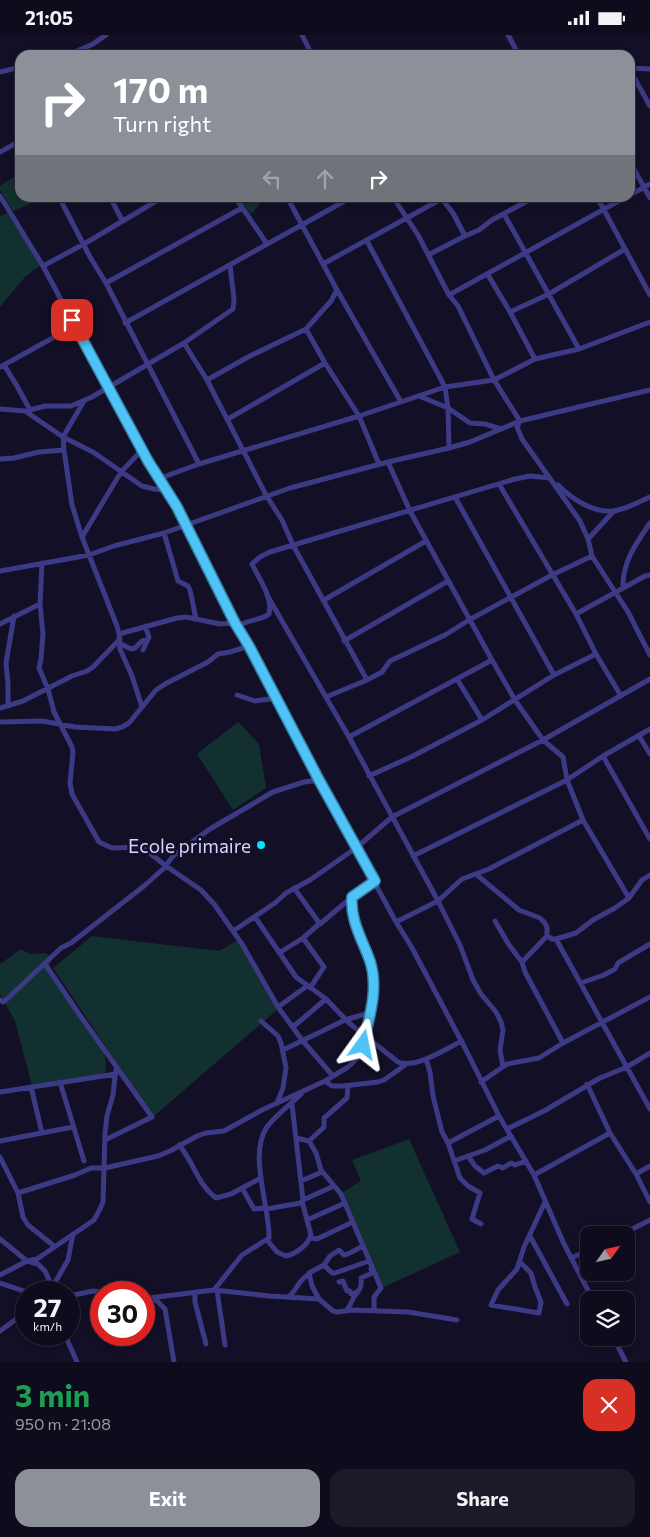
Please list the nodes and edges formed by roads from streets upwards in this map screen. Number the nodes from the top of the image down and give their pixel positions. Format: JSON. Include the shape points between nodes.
{"nodes":[{"id":1,"x":106,"y":35,"type":"edge"},
{"id":2,"x":302,"y":35,"type":"edge"},
{"id":3,"x":508,"y":35,"type":"edge"},
{"id":4,"x":93,"y":44,"type":"junction"},
{"id":5,"x":79,"y":50,"type":"edge"},
{"id":6,"x":86,"y":50,"type":"edge"},
{"id":7,"x":310,"y":50,"type":"edge"},
{"id":8,"x":516,"y":50,"type":"edge"},
{"id":9,"x":15,"y":68,"type":"edge"},
{"id":10,"x":635,"y":69,"type":"edge"},
{"id":11,"x":650,"y":69,"type":"edge"},
{"id":12,"x":0,"y":72,"type":"edge"},
{"id":13,"x":635,"y":78,"type":"edge"},
{"id":14,"x":650,"y":106,"type":"edge"},
{"id":15,"x":15,"y":144,"type":"edge"},
{"id":16,"x":0,"y":152,"type":"edge"},
{"id":17,"x":635,"y":171,"type":"edge"},
{"id":18,"x":650,"y":184,"type":"edge"},
{"id":19,"x":644,"y":187,"type":"junction"},
{"id":20,"x":635,"y":192,"type":"edge"},
{"id":21,"x":0,"y":196,"type":"edge"},
{"id":22,"x":650,"y":198,"type":"edge"},
{"id":23,"x":62,"y":202,"type":"edge"},
{"id":24,"x":113,"y":202,"type":"edge"},
{"id":25,"x":154,"y":202,"type":"edge"},
{"id":26,"x":238,"y":202,"type":"edge"},
{"id":27,"x":290,"y":202,"type":"edge"},
{"id":28,"x":343,"y":202,"type":"edge"},
{"id":29,"x":395,"y":202,"type":"edge"},
{"id":30,"x":436,"y":202,"type":"edge"},
{"id":31,"x":446,"y":202,"type":"edge"},
{"id":32,"x":526,"y":202,"type":"edge"},
{"id":33,"x":600,"y":202,"type":"edge"},
{"id":34,"x":618,"y":202,"type":"edge"},
{"id":35,"x":2,"y":204,"type":"edge"},
{"id":36,"x":340,"y":204,"type":"joint"},
{"id":37,"x":242,"y":208,"type":"junction"},
{"id":38,"x":604,"y":210,"type":"junction"},
{"id":39,"x":504,"y":214,"type":"junction"},
{"id":40,"x":406,"y":218,"type":"junction"},
{"id":41,"x":122,"y":220,"type":"junction"},
{"id":42,"x":301,"y":225,"type":"junction"},
{"id":43,"x":465,"y":236,"type":"junction"},
{"id":44,"x":367,"y":241,"type":"junction"},
{"id":45,"x":84,"y":244,"type":"junction"},
{"id":46,"x":267,"y":244,"type":"junction"},
{"id":47,"x":626,"y":249,"type":"junction"},
{"id":48,"x":526,"y":254,"type":"junction"},
{"id":49,"x":428,"y":255,"type":"junction"},
{"id":50,"x":323,"y":264,"type":"junction"},
{"id":51,"x":230,"y":265,"type":"junction"},
{"id":52,"x":43,"y":266,"type":"junction"},
{"id":53,"x":488,"y":275,"type":"junction"},
{"id":54,"x":106,"y":283,"type":"junction"},
{"id":55,"x":336,"y":289,"type":"junction"},
{"id":56,"x":549,"y":294,"type":"junction"},
{"id":57,"x":449,"y":295,"type":"junction"},
{"id":58,"x":650,"y":295,"type":"edge"},
{"id":59,"x":510,"y":312,"type":"junction"},
{"id":60,"x":72,"y":320,"type":"junction"},
{"id":61,"x":650,"y":322,"type":"edge"},
{"id":62,"x":125,"y":323,"type":"junction"},
{"id":63,"x":306,"y":329,"type":"junction"},
{"id":64,"x":184,"y":343,"type":"junction"},
{"id":65,"x":579,"y":349,"type":"junction"},
{"id":66,"x":535,"y":359,"type":"junction"},
{"id":67,"x":325,"y":363,"type":"junction"},
{"id":68,"x":146,"y":364,"type":"junction"},
{"id":69,"x":2,"y":366,"type":"edge"},
{"id":70,"x":494,"y":379,"type":"junction"},
{"id":71,"x":207,"y":380,"type":"junction"},
{"id":72,"x":109,"y":387,"type":"junction"},
{"id":73,"x":445,"y":387,"type":"junction"},
{"id":74,"x":650,"y":390,"type":"edge"},
{"id":75,"x":419,"y":396,"type":"junction"},
{"id":76,"x":84,"y":401,"type":"junction"},
{"id":77,"x":401,"y":402,"type":"junction"},
{"id":78,"x":448,"y":408,"type":"junction"},
{"id":79,"x":0,"y":409,"type":"edge"},
{"id":80,"x":27,"y":411,"type":"junction"},
{"id":81,"x":360,"y":416,"type":"junction"},
{"id":82,"x":228,"y":419,"type":"junction"},
{"id":83,"x":520,"y":421,"type":"junction"},
{"id":84,"x":501,"y":429,"type":"junction"},
{"id":85,"x":63,"y":437,"type":"junction"},
{"id":86,"x":449,"y":448,"type":"junction"},
{"id":87,"x":64,"y":450,"type":"junction"},
{"id":88,"x":142,"y":450,"type":"junction"},
{"id":89,"x":244,"y":451,"type":"junction"},
{"id":90,"x":0,"y":459,"type":"edge"},
{"id":91,"x":388,"y":462,"type":"junction"},
{"id":92,"x":199,"y":464,"type":"junction"},
{"id":93,"x":379,"y":464,"type":"junction"},
{"id":94,"x":121,"y":472,"type":"junction"},
{"id":95,"x":550,"y":477,"type":"junction"},
{"id":96,"x":158,"y":479,"type":"junction"},
{"id":97,"x":499,"y":484,"type":"junction"},
{"id":98,"x":166,"y":490,"type":"junction"},
{"id":99,"x":266,"y":495,"type":"junction"},
{"id":100,"x":455,"y":497,"type":"junction"},
{"id":101,"x":650,"y":497,"type":"edge"},
{"id":102,"x":410,"y":511,"type":"junction"},
{"id":103,"x":614,"y":511,"type":"junction"},
{"id":104,"x":650,"y":523,"type":"edge"},
{"id":105,"x":186,"y":525,"type":"junction"},
{"id":106,"x":164,"y":533,"type":"junction"},
{"id":107,"x":82,"y":537,"type":"junction"},
{"id":108,"x":588,"y":539,"type":"junction"},
{"id":109,"x":426,"y":541,"type":"junction"},
{"id":110,"x":293,"y":545,"type":"junction"},
{"id":111,"x":89,"y":555,"type":"junction"},
{"id":112,"x":592,"y":556,"type":"junction"},
{"id":113,"x":42,"y":563,"type":"junction"},
{"id":114,"x":0,"y":571,"type":"edge"},
{"id":115,"x":552,"y":575,"type":"junction"},
{"id":116,"x":650,"y":575,"type":"edge"},
{"id":117,"x":448,"y":581,"type":"junction"},
{"id":118,"x":624,"y":588,"type":"junction"},
{"id":119,"x":615,"y":593,"type":"junction"},
{"id":120,"x":267,"y":595,"type":"junction"},
{"id":121,"x":511,"y":598,"type":"junction"},
{"id":122,"x":324,"y":600,"type":"junction"},
{"id":123,"x":40,"y":604,"type":"junction"},
{"id":124,"x":230,"y":612,"type":"junction"},
{"id":125,"x":576,"y":614,"type":"junction"},
{"id":126,"x":14,"y":616,"type":"junction"},
{"id":127,"x":196,"y":619,"type":"junction"},
{"id":128,"x":469,"y":620,"type":"junction"},
{"id":129,"x":235,"y":623,"type":"junction"},
{"id":130,"x":0,"y":625,"type":"edge"},
{"id":131,"x":145,"y":626,"type":"junction"},
{"id":132,"x":120,"y":639,"type":"junction"},
{"id":133,"x":147,"y":640,"type":"junction"},
{"id":134,"x":344,"y":641,"type":"junction"},
{"id":135,"x":249,"y":646,"type":"junction"},
{"id":136,"x":143,"y":650,"type":"dead end"},
{"id":137,"x":596,"y":654,"type":"junction"},
{"id":138,"x":650,"y":655,"type":"edge"},
{"id":139,"x":492,"y":661,"type":"junction"},
{"id":140,"x":554,"y":675,"type":"junction"},
{"id":141,"x":457,"y":679,"type":"junction"},
{"id":142,"x":650,"y":679,"type":"edge"},
{"id":143,"x":367,"y":680,"type":"junction"},
{"id":144,"x":48,"y":689,"type":"junction"},
{"id":145,"x":237,"y":695,"type":"dead end"},
{"id":146,"x":621,"y":696,"type":"junction"},
{"id":147,"x":326,"y":697,"type":"junction"},
{"id":148,"x":276,"y":698,"type":"junction"},
{"id":149,"x":515,"y":700,"type":"junction"},
{"id":150,"x":8,"y":706,"type":"junction"},
{"id":151,"x":142,"y":707,"type":"junction"},
{"id":152,"x":0,"y":708,"type":"edge"},
{"id":153,"x":482,"y":719,"type":"junction"},
{"id":154,"x":0,"y":722,"type":"edge"},
{"id":155,"x":60,"y":723,"type":"junction"},
{"id":156,"x":650,"y":729,"type":"edge"},
{"id":157,"x":639,"y":736,"type":"junction"},
{"id":158,"x":349,"y":737,"type":"junction"},
{"id":159,"x":542,"y":740,"type":"junction"},
{"id":160,"x":650,"y":754,"type":"edge"},
{"id":161,"x":603,"y":756,"type":"junction"},
{"id":162,"x":369,"y":776,"type":"junction"},
{"id":163,"x":319,"y":780,"type":"junction"},
{"id":164,"x":567,"y":780,"type":"junction"},
{"id":165,"x":392,"y":817,"type":"junction"},
{"id":166,"x":583,"y":820,"type":"junction"},
{"id":167,"x":650,"y":839,"type":"edge"},
{"id":168,"x":356,"y":848,"type":"junction"},
{"id":169,"x":413,"y":856,"type":"junction"},
{"id":170,"x":166,"y":866,"type":"junction"},
{"id":171,"x":477,"y":875,"type":"junction"},
{"id":172,"x":650,"y":875,"type":"edge"},
{"id":173,"x":375,"y":881,"type":"junction"},
{"id":174,"x":294,"y":888,"type":"junction"},
{"id":175,"x":352,"y":897,"type":"junction"},
{"id":176,"x":629,"y":898,"type":"junction"},
{"id":177,"x":438,"y":901,"type":"junction"},
{"id":178,"x":255,"y":917,"type":"junction"},
{"id":179,"x":495,"y":921,"type":"dead end"},
{"id":180,"x":396,"y":922,"type":"junction"},
{"id":181,"x":319,"y":924,"type":"junction"},
{"id":182,"x":232,"y":931,"type":"junction"},
{"id":183,"x":548,"y":936,"type":"junction"},
{"id":184,"x":303,"y":938,"type":"junction"},
{"id":185,"x":556,"y":939,"type":"junction"},
{"id":186,"x":650,"y":944,"type":"edge"},
{"id":187,"x":279,"y":953,"type":"junction"},
{"id":188,"x":522,"y":962,"type":"junction"},
{"id":189,"x":45,"y":964,"type":"junction"},
{"id":190,"x":581,"y":983,"type":"junction"},
{"id":191,"x":308,"y":987,"type":"junction"},
{"id":192,"x":650,"y":997,"type":"edge"},
{"id":193,"x":326,"y":999,"type":"junction"},
{"id":194,"x":0,"y":1000,"type":"edge"},
{"id":195,"x":278,"y":1007,"type":"junction"},
{"id":196,"x":369,"y":1013,"type":"junction"},
{"id":197,"x":345,"y":1020,"type":"junction"},
{"id":198,"x":262,"y":1021,"type":"dead end"},
{"id":199,"x":603,"y":1022,"type":"junction"},
{"id":200,"x":294,"y":1026,"type":"junction"},
{"id":201,"x":365,"y":1036,"type":"junction"},
{"id":202,"x":302,"y":1040,"type":"junction"},
{"id":203,"x":462,"y":1041,"type":"junction"},
{"id":204,"x":563,"y":1043,"type":"junction"},
{"id":205,"x":283,"y":1050,"type":"junction"},
{"id":206,"x":650,"y":1053,"type":"edge"},
{"id":207,"x":426,"y":1059,"type":"junction"},
{"id":208,"x":405,"y":1065,"type":"junction"},
{"id":209,"x":503,"y":1067,"type":"junction"},
{"id":210,"x":627,"y":1067,"type":"junction"},
{"id":211,"x":116,"y":1071,"type":"junction"},
{"id":212,"x":333,"y":1076,"type":"junction"},
{"id":213,"x":325,"y":1081,"type":"junction"},
{"id":214,"x":60,"y":1082,"type":"junction"},
{"id":215,"x":481,"y":1082,"type":"junction"},
{"id":216,"x":587,"y":1084,"type":"junction"},
{"id":217,"x":348,"y":1086,"type":"junction"},
{"id":218,"x":31,"y":1087,"type":"junction"},
{"id":219,"x":303,"y":1091,"type":"junction"},
{"id":220,"x":0,"y":1093,"type":"edge"},
{"id":221,"x":277,"y":1103,"type":"junction"},
{"id":222,"x":292,"y":1104,"type":"junction"},
{"id":223,"x":650,"y":1109,"type":"edge"},
{"id":224,"x":499,"y":1116,"type":"junction"},
{"id":225,"x":72,"y":1127,"type":"junction"},
{"id":226,"x":507,"y":1129,"type":"junction"},
{"id":227,"x":42,"y":1133,"type":"junction"},
{"id":228,"x":610,"y":1133,"type":"junction"},
{"id":229,"x":511,"y":1136,"type":"junction"},
{"id":230,"x":296,"y":1138,"type":"junction"},
{"id":231,"x":105,"y":1140,"type":"junction"},
{"id":232,"x":0,"y":1141,"type":"edge"},
{"id":233,"x":310,"y":1141,"type":"junction"},
{"id":234,"x":448,"y":1143,"type":"junction"},
{"id":235,"x":179,"y":1145,"type":"junction"},
{"id":236,"x":468,"y":1156,"type":"junction"},
{"id":237,"x":0,"y":1157,"type":"edge"},
{"id":238,"x":84,"y":1161,"type":"dead end"},
{"id":239,"x":454,"y":1161,"type":"junction"},
{"id":240,"x":526,"y":1161,"type":"junction"},
{"id":241,"x":650,"y":1166,"type":"edge"},
{"id":242,"x":105,"y":1168,"type":"junction"},
{"id":243,"x":322,"y":1172,"type":"junction"},
{"id":244,"x":636,"y":1174,"type":"junction"},
{"id":245,"x":534,"y":1175,"type":"junction"},
{"id":246,"x":261,"y":1178,"type":"junction"},
{"id":247,"x":301,"y":1181,"type":"junction"},
{"id":248,"x":334,"y":1186,"type":"junction"},
{"id":249,"x":242,"y":1188,"type":"junction"},
{"id":250,"x":18,"y":1193,"type":"junction"},
{"id":251,"x":303,"y":1201,"type":"junction"},
{"id":252,"x":650,"y":1201,"type":"edge"},
{"id":253,"x":545,"y":1202,"type":"junction"},
{"id":254,"x":345,"y":1203,"type":"junction"},
{"id":255,"x":266,"y":1208,"type":"junction"},
{"id":256,"x":307,"y":1219,"type":"junction"},
{"id":257,"x":650,"y":1220,"type":"edge"},
{"id":258,"x":353,"y":1222,"type":"junction"},
{"id":259,"x":481,"y":1224,"type":"dead end"},
{"id":260,"x":635,"y":1228,"type":"edge"},
{"id":261,"x":73,"y":1234,"type":"junction"},
{"id":262,"x":530,"y":1236,"type":"junction"},
{"id":263,"x":311,"y":1238,"type":"junction"},
{"id":264,"x":0,"y":1239,"type":"edge"},
{"id":265,"x":267,"y":1240,"type":"junction"},
{"id":266,"x":54,"y":1246,"type":"junction"},
{"id":267,"x":363,"y":1247,"type":"junction"},
{"id":268,"x":580,"y":1254,"type":"edge"},
{"id":269,"x":572,"y":1258,"type":"junction"},
{"id":270,"x":369,"y":1260,"type":"junction"},
{"id":271,"x":27,"y":1261,"type":"junction"},
{"id":272,"x":520,"y":1262,"type":"junction"},
{"id":273,"x":324,"y":1265,"type":"junction"},
{"id":274,"x":0,"y":1275,"type":"edge"},
{"id":275,"x":308,"y":1275,"type":"junction"},
{"id":276,"x":48,"y":1281,"type":"edge"},
{"id":277,"x":56,"y":1281,"type":"edge"},
{"id":278,"x":339,"y":1282,"type":"dead end"},
{"id":279,"x":0,"y":1283,"type":"edge"},
{"id":280,"x":15,"y":1288,"type":"edge"},
{"id":281,"x":216,"y":1290,"type":"junction"},
{"id":282,"x":588,"y":1291,"type":"edge"},
{"id":283,"x":195,"y":1293,"type":"junction"},
{"id":284,"x":357,"y":1293,"type":"junction"},
{"id":285,"x":155,"y":1296,"type":"edge"},
{"id":286,"x":288,"y":1297,"type":"junction"},
{"id":287,"x":319,"y":1299,"type":"junction"},
{"id":288,"x":155,"y":1300,"type":"edge"},
{"id":289,"x":567,"y":1304,"type":"dead end"},
{"id":290,"x":374,"y":1310,"type":"junction"},
{"id":291,"x":346,"y":1311,"type":"junction"},
{"id":292,"x":15,"y":1320,"type":"edge"},
{"id":293,"x":457,"y":1320,"type":"dead end"},
{"id":294,"x":0,"y":1331,"type":"edge"},
{"id":295,"x":206,"y":1344,"type":"dead end"},
{"id":296,"x":225,"y":1345,"type":"dead end"},
{"id":297,"x":70,"y":1346,"type":"edge"},
{"id":298,"x":618,"y":1346,"type":"edge"},
{"id":299,"x":77,"y":1362,"type":"edge"},
{"id":300,"x":174,"y":1362,"type":"edge"},
{"id":301,"x":626,"y":1362,"type":"edge"}],
"edges":[{"from":1,"to":4,"type":"street"},
{"from":2,"to":7,"type":"street"},
{"from":3,"to":8,"type":"street"},
{"from":4,"to":5,"type":"street"},
{"from":4,"to":6,"type":"street"},
{"from":9,"to":12,"type":"street"},
{"from":10,"to":11,"type":"street"},
{"from":13,"to":14,"type":"street"},
{"from":15,"to":16,"type":"street"},
{"from":17,"to":19,"type":"street"},
{"from":18,"to":19,"type":"street"},
{"from":19,"to":20,"type":"street"},
{"from":19,"to":22,"type":"street"},
{"from":21,"to":35,"type":"street"},
{"from":23,"to":45,"type":"street"},
{"from":24,"to":41,"type":"street"},
{"from":25,"to":41,"type":"street"},
{"from":26,"to":37,"type":"street"},
{"from":27,"to":42,"type":"street"},
{"from":28,"to":36,"type":"street"},
{"from":29,"to":40,"type":"street"},
{"from":30,"to":40,"type":"street"},
{"from":31,"to":43,"type":"street"},
{"from":32,"to":39,"type":"street"},
{"from":33,"to":38,"type":"street"},
{"from":34,"to":38,"type":"street"},
{"from":35,"to":52,"type":"street"},
{"from":36,"to":42,"type":"street"},
{"from":37,"to":46,"type":"street"},
{"from":37,"to":54,"type":"street"},
{"from":38,"to":47,"type":"street"},
{"from":38,"to":48,"type":"street"},
{"from":39,"to":43,"type":"street"},
{"from":39,"to":48,"type":"street"},
{"from":40,"to":44,"type":"street"},
{"from":40,"to":49,"type":"street"},
{"from":41,"to":45,"type":"street"},
{"from":42,"to":46,"type":"street"},
{"from":42,"to":50,"type":"street"},
{"from":43,"to":49,"type":"street"},
{"from":44,"to":50,"type":"street"},
{"from":44,"to":73,"type":"street"},
{"from":45,"to":52,"type":"street"},
{"from":45,"to":54,"type":"street"},
{"from":46,"to":51,"type":"street"},
{"from":47,"to":56,"type":"street"},
{"from":47,"to":58,"type":"street"},
{"from":48,"to":53,"type":"street"},
{"from":48,"to":56,"type":"street"},
{"from":49,"to":57,"type":"street"},
{"from":50,"to":55,"type":"street"},
{"from":51,"to":62,"type":"street"},
{"from":51,"to":64,"type":"street","via":[[233,309]]},
{"from":52,"to":60,"type":"street"},
{"from":53,"to":57,"type":"street"},
{"from":53,"to":59,"type":"street"},
{"from":54,"to":62,"type":"street"},
{"from":55,"to":63,"type":"street"},
{"from":55,"to":77,"type":"street"},
{"from":56,"to":59,"type":"street"},
{"from":56,"to":65,"type":"street"},
{"from":57,"to":70,"type":"street","via":[[458,306]]},
{"from":59,"to":66,"type":"street"},
{"from":60,"to":69,"type":"street","via":[[58,335]]},
{"from":60,"to":72,"type":"street"},
{"from":61,"to":65,"type":"street"},
{"from":62,"to":68,"type":"street"},
{"from":63,"to":67,"type":"street"},
{"from":63,"to":71,"type":"street"},
{"from":64,"to":68,"type":"street"},
{"from":64,"to":71,"type":"street"},
{"from":65,"to":66,"type":"street"},
{"from":66,"to":70,"type":"street"},
{"from":67,"to":81,"type":"street"},
{"from":67,"to":82,"type":"street"},
{"from":68,"to":72,"type":"street"},
{"from":68,"to":92,"type":"street"},
{"from":69,"to":80,"type":"street","via":[[17,386]]},
{"from":70,"to":73,"type":"street"},
{"from":70,"to":83,"type":"street"},
{"from":71,"to":82,"type":"street"},
{"from":72,"to":76,"type":"street"},
{"from":72,"to":88,"type":"street"},
{"from":73,"to":75,"type":"street"},
{"from":73,"to":78,"type":"street"},
{"from":74,"to":83,"type":"street"},
{"from":75,"to":77,"type":"street"},
{"from":75,"to":78,"type":"street"},
{"from":76,"to":80,"type":"street","via":[[72,406],[45,406]]},
{"from":76,"to":85,"type":"street"},
{"from":77,"to":81,"type":"street"},
{"from":78,"to":84,"type":"street","via":[[470,423]]},
{"from":78,"to":86,"type":"street"},
{"from":79,"to":80,"type":"street"},
{"from":80,"to":85,"type":"street"},
{"from":81,"to":89,"type":"street"},
{"from":81,"to":93,"type":"street"},
{"from":82,"to":89,"type":"street"},
{"from":83,"to":84,"type":"street"},
{"from":83,"to":95,"type":"street","via":[[518,432]]},
{"from":84,"to":86,"type":"street"},
{"from":85,"to":87,"type":"street"},
{"from":85,"to":94,"type":"street","via":[[82,445]]},
{"from":86,"to":91,"type":"street"},
{"from":87,"to":90,"type":"street"},
{"from":87,"to":107,"type":"street","via":[[72,505]]},
{"from":88,"to":94,"type":"street"},
{"from":88,"to":96,"type":"street"},
{"from":89,"to":92,"type":"street"},
{"from":89,"to":99,"type":"street"},
{"from":91,"to":93,"type":"street"},
{"from":91,"to":102,"type":"street"},
{"from":92,"to":96,"type":"street"},
{"from":93,"to":99,"type":"street"},
{"from":94,"to":98,"type":"street","via":[[142,486]]},
{"from":94,"to":107,"type":"street"},
{"from":95,"to":97,"type":"street","via":[[530,476]]},
{"from":95,"to":103,"type":"street","via":[[570,497],[586,505]]},
{"from":95,"to":108,"type":"street","via":[[580,521]]},
{"from":96,"to":98,"type":"street"},
{"from":97,"to":100,"type":"street"},
{"from":97,"to":115,"type":"street"},
{"from":98,"to":105,"type":"street"},
{"from":99,"to":105,"type":"street"},
{"from":99,"to":110,"type":"street"},
{"from":100,"to":102,"type":"street"},
{"from":100,"to":121,"type":"street"},
{"from":101,"to":103,"type":"street"},
{"from":102,"to":109,"type":"street"},
{"from":102,"to":110,"type":"street"},
{"from":103,"to":108,"type":"street"},
{"from":104,"to":118,"type":"street","via":[[631,552],[624,571]]},
{"from":105,"to":106,"type":"street"},
{"from":105,"to":124,"type":"street"},
{"from":106,"to":111,"type":"street"},
{"from":106,"to":127,"type":"street","via":[[178,581],[190,590]]},
{"from":107,"to":111,"type":"street"},
{"from":108,"to":112,"type":"street"},
{"from":109,"to":117,"type":"street"},
{"from":109,"to":122,"type":"street"},
{"from":110,"to":120,"type":"street","via":[[270,552],[252,564]]},
{"from":110,"to":122,"type":"street"},
{"from":111,"to":113,"type":"street"},
{"from":111,"to":132,"type":"street"},
{"from":112,"to":115,"type":"street"},
{"from":112,"to":119,"type":"street"},
{"from":113,"to":114,"type":"street"},
{"from":113,"to":123,"type":"street"},
{"from":115,"to":121,"type":"street"},
{"from":115,"to":125,"type":"street"},
{"from":116,"to":118,"type":"street"},
{"from":117,"to":128,"type":"street"},
{"from":117,"to":134,"type":"street"},
{"from":118,"to":119,"type":"street"},
{"from":119,"to":125,"type":"street"},
{"from":119,"to":138,"type":"street"},
{"from":120,"to":124,"type":"street","via":[[269,614],[261,619],[248,620],[240,625]]},
{"from":120,"to":147,"type":"street"},
{"from":121,"to":128,"type":"street"},
{"from":121,"to":140,"type":"street"},
{"from":122,"to":134,"type":"street"},
{"from":123,"to":126,"type":"street"},
{"from":123,"to":144,"type":"street","via":[[43,634],[39,668]]},
{"from":124,"to":129,"type":"street"},
{"from":125,"to":137,"type":"street"},
{"from":126,"to":130,"type":"street"},
{"from":126,"to":150,"type":"street","via":[[6,663]]},
{"from":127,"to":129,"type":"street","via":[[220,624]]},
{"from":127,"to":131,"type":"street","via":[[177,618]]},
{"from":128,"to":139,"type":"street"},
{"from":128,"to":143,"type":"street","via":[[390,661],[382,672]]},
{"from":129,"to":135,"type":"street"},
{"from":131,"to":132,"type":"street"},
{"from":131,"to":133,"type":"street"},
{"from":132,"to":133,"type":"street","via":[[131,649]]},
{"from":132,"to":144,"type":"street","via":[[88,671]]},
{"from":132,"to":151,"type":"street","via":[[120,649]]},
{"from":133,"to":136,"type":"street"},
{"from":134,"to":143,"type":"street"},
{"from":135,"to":148,"type":"street"},
{"from":135,"to":151,"type":"street","via":[[218,654],[156,690]]},
{"from":137,"to":140,"type":"street"},
{"from":137,"to":146,"type":"street"},
{"from":139,"to":141,"type":"street"},
{"from":139,"to":149,"type":"street"},
{"from":140,"to":149,"type":"street"},
{"from":141,"to":153,"type":"street"},
{"from":141,"to":158,"type":"street"},
{"from":142,"to":146,"type":"street"},
{"from":143,"to":147,"type":"street"},
{"from":144,"to":150,"type":"street"},
{"from":144,"to":155,"type":"street"},
{"from":145,"to":148,"type":"street","via":[[255,701]]},
{"from":146,"to":159,"type":"street"},
{"from":147,"to":158,"type":"street"},
{"from":148,"to":163,"type":"street"},
{"from":149,"to":153,"type":"street"},
{"from":149,"to":159,"type":"street"},
{"from":150,"to":152,"type":"street"},
{"from":151,"to":155,"type":"street","via":[[129,723],[115,729]]},
{"from":153,"to":162,"type":"street"},
{"from":154,"to":155,"type":"street"},
{"from":155,"to":170,"type":"street","via":[[73,752],[72,794],[96,838],[112,848],[143,848]]},
{"from":156,"to":157,"type":"street"},
{"from":157,"to":160,"type":"street"},
{"from":157,"to":161,"type":"street"},
{"from":158,"to":162,"type":"street"},
{"from":159,"to":164,"type":"street","via":[[563,757]]},
{"from":159,"to":165,"type":"street"},
{"from":161,"to":164,"type":"street"},
{"from":161,"to":167,"type":"street"},
{"from":162,"to":165,"type":"street"},
{"from":163,"to":168,"type":"street"},
{"from":163,"to":170,"type":"street","via":[[289,786],[265,796],[210,829],[174,855]]},
{"from":164,"to":166,"type":"street"},
{"from":164,"to":169,"type":"street"},
{"from":165,"to":168,"type":"street"},
{"from":165,"to":169,"type":"street"},
{"from":166,"to":171,"type":"street"},
{"from":166,"to":176,"type":"street"},
{"from":168,"to":173,"type":"street"},
{"from":168,"to":174,"type":"street"},
{"from":169,"to":177,"type":"street"},
{"from":170,"to":182,"type":"street","via":[[208,896]]},
{"from":170,"to":189,"type":"street"},
{"from":171,"to":177,"type":"street","via":[[462,879]]},
{"from":171,"to":183,"type":"street","via":[[519,910],[544,921]]},
{"from":172,"to":176,"type":"street","via":[[642,880]]},
{"from":173,"to":175,"type":"street"},
{"from":173,"to":180,"type":"street"},
{"from":174,"to":178,"type":"street"},
{"from":174,"to":181,"type":"street"},
{"from":175,"to":181,"type":"street"},
{"from":175,"to":196,"type":"street","via":[[354,917],[370,961],[373,980]]},
{"from":176,"to":185,"type":"street","via":[[576,933]]},
{"from":177,"to":180,"type":"street"},
{"from":177,"to":209,"type":"street","via":[[473,980],[501,1021]]},
{"from":178,"to":182,"type":"street"},
{"from":178,"to":187,"type":"street"},
{"from":179,"to":188,"type":"street"},
{"from":180,"to":203,"type":"street"},
{"from":181,"to":184,"type":"street"},
{"from":182,"to":195,"type":"street"},
{"from":183,"to":185,"type":"street"},
{"from":183,"to":188,"type":"street"},
{"from":184,"to":187,"type":"street"},
{"from":184,"to":191,"type":"street","via":[[324,967]]},
{"from":185,"to":190,"type":"street"},
{"from":186,"to":190,"type":"street","via":[[618,963],[615,969]]},
{"from":187,"to":191,"type":"street","via":[[296,977]]},
{"from":188,"to":204,"type":"street"},
{"from":189,"to":194,"type":"street","via":[[7,999]]},
{"from":189,"to":211,"type":"street"},
{"from":190,"to":199,"type":"street"},
{"from":191,"to":193,"type":"street"},
{"from":191,"to":195,"type":"street"},
{"from":192,"to":199,"type":"street"},
{"from":193,"to":197,"type":"street"},
{"from":193,"to":200,"type":"street"},
{"from":195,"to":200,"type":"street"},
{"from":196,"to":197,"type":"street"},
{"from":196,"to":201,"type":"street"},
{"from":197,"to":201,"type":"street"},
{"from":197,"to":202,"type":"street"},
{"from":198,"to":205,"type":"street","via":[[278,1036]]},
{"from":199,"to":204,"type":"street"},
{"from":199,"to":210,"type":"street"},
{"from":200,"to":202,"type":"street"},
{"from":201,"to":208,"type":"street"},
{"from":201,"to":212,"type":"street","via":[[359,1058]]},
{"from":202,"to":205,"type":"street"},
{"from":202,"to":212,"type":"street"},
{"from":203,"to":207,"type":"street"},
{"from":203,"to":215,"type":"street"},
{"from":204,"to":209,"type":"street","via":[[539,1057]]},
{"from":205,"to":221,"type":"street","via":[[286,1068]]},
{"from":206,"to":210,"type":"street"},
{"from":207,"to":208,"type":"street"},
{"from":207,"to":234,"type":"street","via":[[442,1132]]},
{"from":208,"to":217,"type":"street","via":[[384,1080]]},
{"from":209,"to":215,"type":"street"},
{"from":210,"to":216,"type":"street"},
{"from":210,"to":223,"type":"street"},
{"from":211,"to":214,"type":"street"},
{"from":211,"to":231,"type":"street"},
{"from":211,"to":231,"type":"street","via":[[152,1117]]},
{"from":212,"to":213,"type":"street"},
{"from":213,"to":217,"type":"street","via":[[332,1086]]},
{"from":213,"to":219,"type":"street"},
{"from":214,"to":218,"type":"street"},
{"from":214,"to":225,"type":"street"},
{"from":215,"to":224,"type":"street"},
{"from":216,"to":226,"type":"street"},
{"from":216,"to":228,"type":"street"},
{"from":217,"to":233,"type":"street","via":[[347,1098],[324,1118],[324,1127]]},
{"from":218,"to":220,"type":"street"},
{"from":218,"to":227,"type":"street"},
{"from":219,"to":221,"type":"street"},
{"from":219,"to":222,"type":"street"},
{"from":221,"to":235,"type":"street","via":[[224,1131],[206,1133]]},
{"from":222,"to":230,"type":"street"},
{"from":222,"to":246,"type":"street","via":[[267,1127],[260,1148]]},
{"from":224,"to":226,"type":"street"},
{"from":224,"to":234,"type":"street"},
{"from":225,"to":227,"type":"street"},
{"from":225,"to":238,"type":"street"},
{"from":226,"to":229,"type":"street"},
{"from":227,"to":232,"type":"street"},
{"from":228,"to":244,"type":"street"},
{"from":228,"to":245,"type":"street"},
{"from":229,"to":236,"type":"street"},
{"from":229,"to":240,"type":"street"},
{"from":230,"to":233,"type":"street"},
{"from":230,"to":247,"type":"street"},
{"from":231,"to":242,"type":"street"},
{"from":233,"to":243,"type":"street"},
{"from":234,"to":239,"type":"street"},
{"from":235,"to":242,"type":"street","via":[[158,1156]]},
{"from":235,"to":249,"type":"street","via":[[193,1164],[202,1185],[216,1198]]},
{"from":236,"to":239,"type":"street"},
{"from":236,"to":240,"type":"street","via":[[484,1173],[498,1166],[503,1168]]},
{"from":237,"to":250,"type":"street"},
{"from":239,"to":259,"type":"street","via":[[462,1181],[480,1193],[472,1219]]},
{"from":240,"to":245,"type":"street"},
{"from":241,"to":244,"type":"street"},
{"from":242,"to":250,"type":"street","via":[[91,1168]]},
{"from":242,"to":261,"type":"street","via":[[103,1202],[97,1216]]},
{"from":243,"to":247,"type":"street"},
{"from":243,"to":248,"type":"street"},
{"from":244,"to":252,"type":"street"},
{"from":245,"to":253,"type":"street"},
{"from":246,"to":249,"type":"street"},
{"from":246,"to":255,"type":"street"},
{"from":247,"to":251,"type":"street"},
{"from":248,"to":251,"type":"street"},
{"from":248,"to":254,"type":"street"},
{"from":249,"to":255,"type":"street","via":[[254,1209]]},
{"from":250,"to":266,"type":"street","via":[[28,1225]]},
{"from":251,"to":255,"type":"street"},
{"from":251,"to":256,"type":"street"},
{"from":253,"to":262,"type":"street"},
{"from":253,"to":269,"type":"street"},
{"from":254,"to":256,"type":"street"},
{"from":254,"to":258,"type":"street"},
{"from":255,"to":265,"type":"street"},
{"from":256,"to":263,"type":"street"},
{"from":257,"to":260,"type":"street"},
{"from":258,"to":263,"type":"street","via":[[317,1239]]},
{"from":258,"to":267,"type":"street"},
{"from":261,"to":266,"type":"street"},
{"from":261,"to":277,"type":"street","via":[[68,1260]]},
{"from":262,"to":272,"type":"street"},
{"from":262,"to":289,"type":"street"},
{"from":263,"to":265,"type":"street","via":[[296,1252],[286,1256],[277,1252]]},
{"from":264,"to":271,"type":"street"},
{"from":265,"to":281,"type":"street","via":[[242,1255]]},
{"from":266,"to":271,"type":"street","via":[[37,1259]]},
{"from":267,"to":270,"type":"street"},
{"from":267,"to":273,"type":"street","via":[[346,1255],[339,1250]]},
{"from":268,"to":269,"type":"street"},
{"from":269,"to":282,"type":"street"},
{"from":270,"to":273,"type":"street","via":[[335,1273]]},
{"from":270,"to":284,"type":"street","via":[[372,1273],[361,1278],[362,1285]]},
{"from":270,"to":290,"type":"street","via":[[381,1288],[374,1297]]},
{"from":271,"to":274,"type":"street"},
{"from":271,"to":276,"type":"street","via":[[38,1264]]},
{"from":272,"to":272,"type":"street","via":[[532,1273],[541,1302],[539,1313],[491,1305]]},
{"from":273,"to":275,"type":"street"},
{"from":275,"to":286,"type":"street","via":[[300,1280]]},
{"from":275,"to":287,"type":"street"},
{"from":278,"to":284,"type":"street","via":[[343,1281],[351,1294]]},
{"from":279,"to":280,"type":"street"},
{"from":281,"to":283,"type":"street"},
{"from":281,"to":286,"type":"street"},
{"from":281,"to":296,"type":"street"},
{"from":283,"to":285,"type":"street"},
{"from":283,"to":295,"type":"street"},
{"from":284,"to":291,"type":"street"},
{"from":286,"to":287,"type":"street"},
{"from":287,"to":291,"type":"street","via":[[333,1311]]},
{"from":288,"to":300,"type":"street","via":[[165,1309]]},
{"from":290,"to":291,"type":"street"},
{"from":290,"to":293,"type":"street","via":[[421,1313]]},
{"from":292,"to":294,"type":"street"},
{"from":297,"to":299,"type":"street"},
{"from":298,"to":301,"type":"street"}]}
